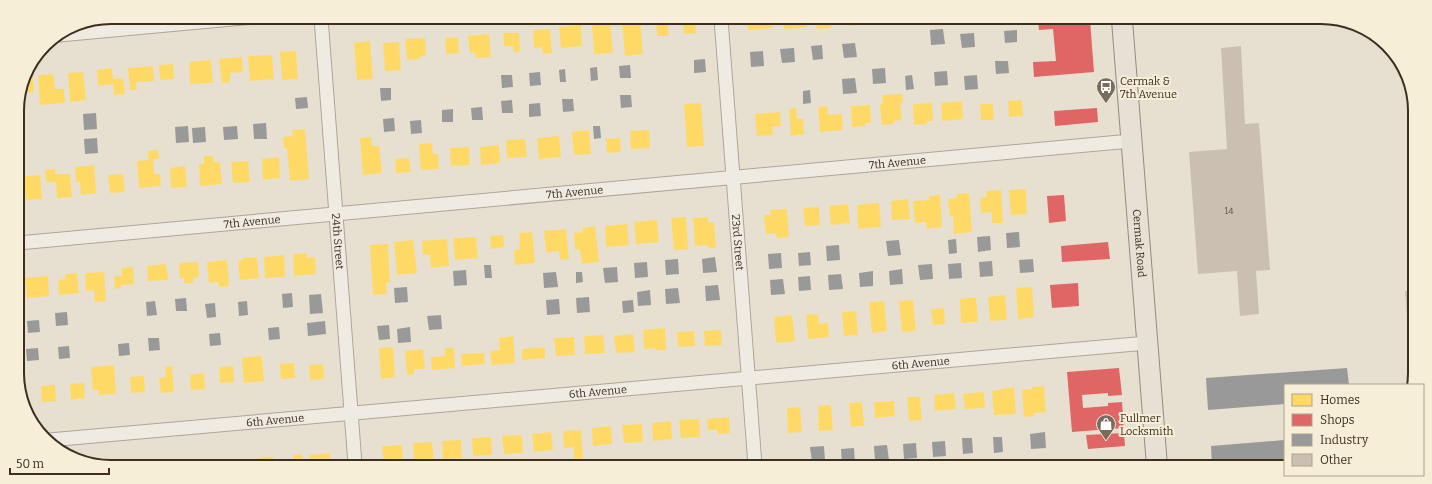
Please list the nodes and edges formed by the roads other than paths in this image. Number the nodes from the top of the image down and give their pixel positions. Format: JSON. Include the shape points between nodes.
{"nodes":[{"id":1,"x":178,"y":24,"type":"edge"},
{"id":2,"x":321,"y":24,"type":"edge"},
{"id":3,"x":721,"y":24,"type":"edge"},
{"id":4,"x":1122,"y":24,"type":"edge"},
{"id":5,"x":72,"y":34,"type":"edge"},
{"id":6,"x":1132,"y":141,"type":"junction"},
{"id":7,"x":732,"y":177,"type":"junction"},
{"id":8,"x":336,"y":212,"type":"junction"},
{"id":9,"x":24,"y":242,"type":"edge"},
{"id":10,"x":1147,"y":343,"type":"junction"},
{"id":11,"x":749,"y":378,"type":"junction"},
{"id":12,"x":351,"y":414,"type":"junction"},
{"id":13,"x":55,"y":439,"type":"edge"},
{"id":14,"x":355,"y":460,"type":"edge"},
{"id":15,"x":755,"y":460,"type":"edge"},
{"id":16,"x":1157,"y":460,"type":"edge"}],
"edges":[{"from":1,"to":5,"type":"street"},
{"from":2,"to":8,"type":"street","name":"24th Street"},
{"from":3,"to":7,"type":"street","name":"23rd Street"},
{"from":4,"to":6,"type":"main road","name":"Cermak Road"},
{"from":6,"to":7,"type":"street","name":"7th Avenue"},
{"from":6,"to":10,"type":"main road","name":"Cermak Road"},
{"from":7,"to":8,"type":"street","name":"7th Avenue"},
{"from":7,"to":11,"type":"street","name":"23rd Street"},
{"from":8,"to":9,"type":"street","name":"7th Avenue"},
{"from":8,"to":12,"type":"street","name":"24th Street"},
{"from":10,"to":11,"type":"street","name":"6th Avenue"},
{"from":10,"to":16,"type":"main road","name":"Cermak Road"},
{"from":11,"to":12,"type":"street","name":"6th Avenue"},
{"from":11,"to":15,"type":"street","name":"23rd Street"},
{"from":12,"to":13,"type":"street","name":"6th Avenue"},
{"from":12,"to":14,"type":"street","name":"24th Street"}]}
